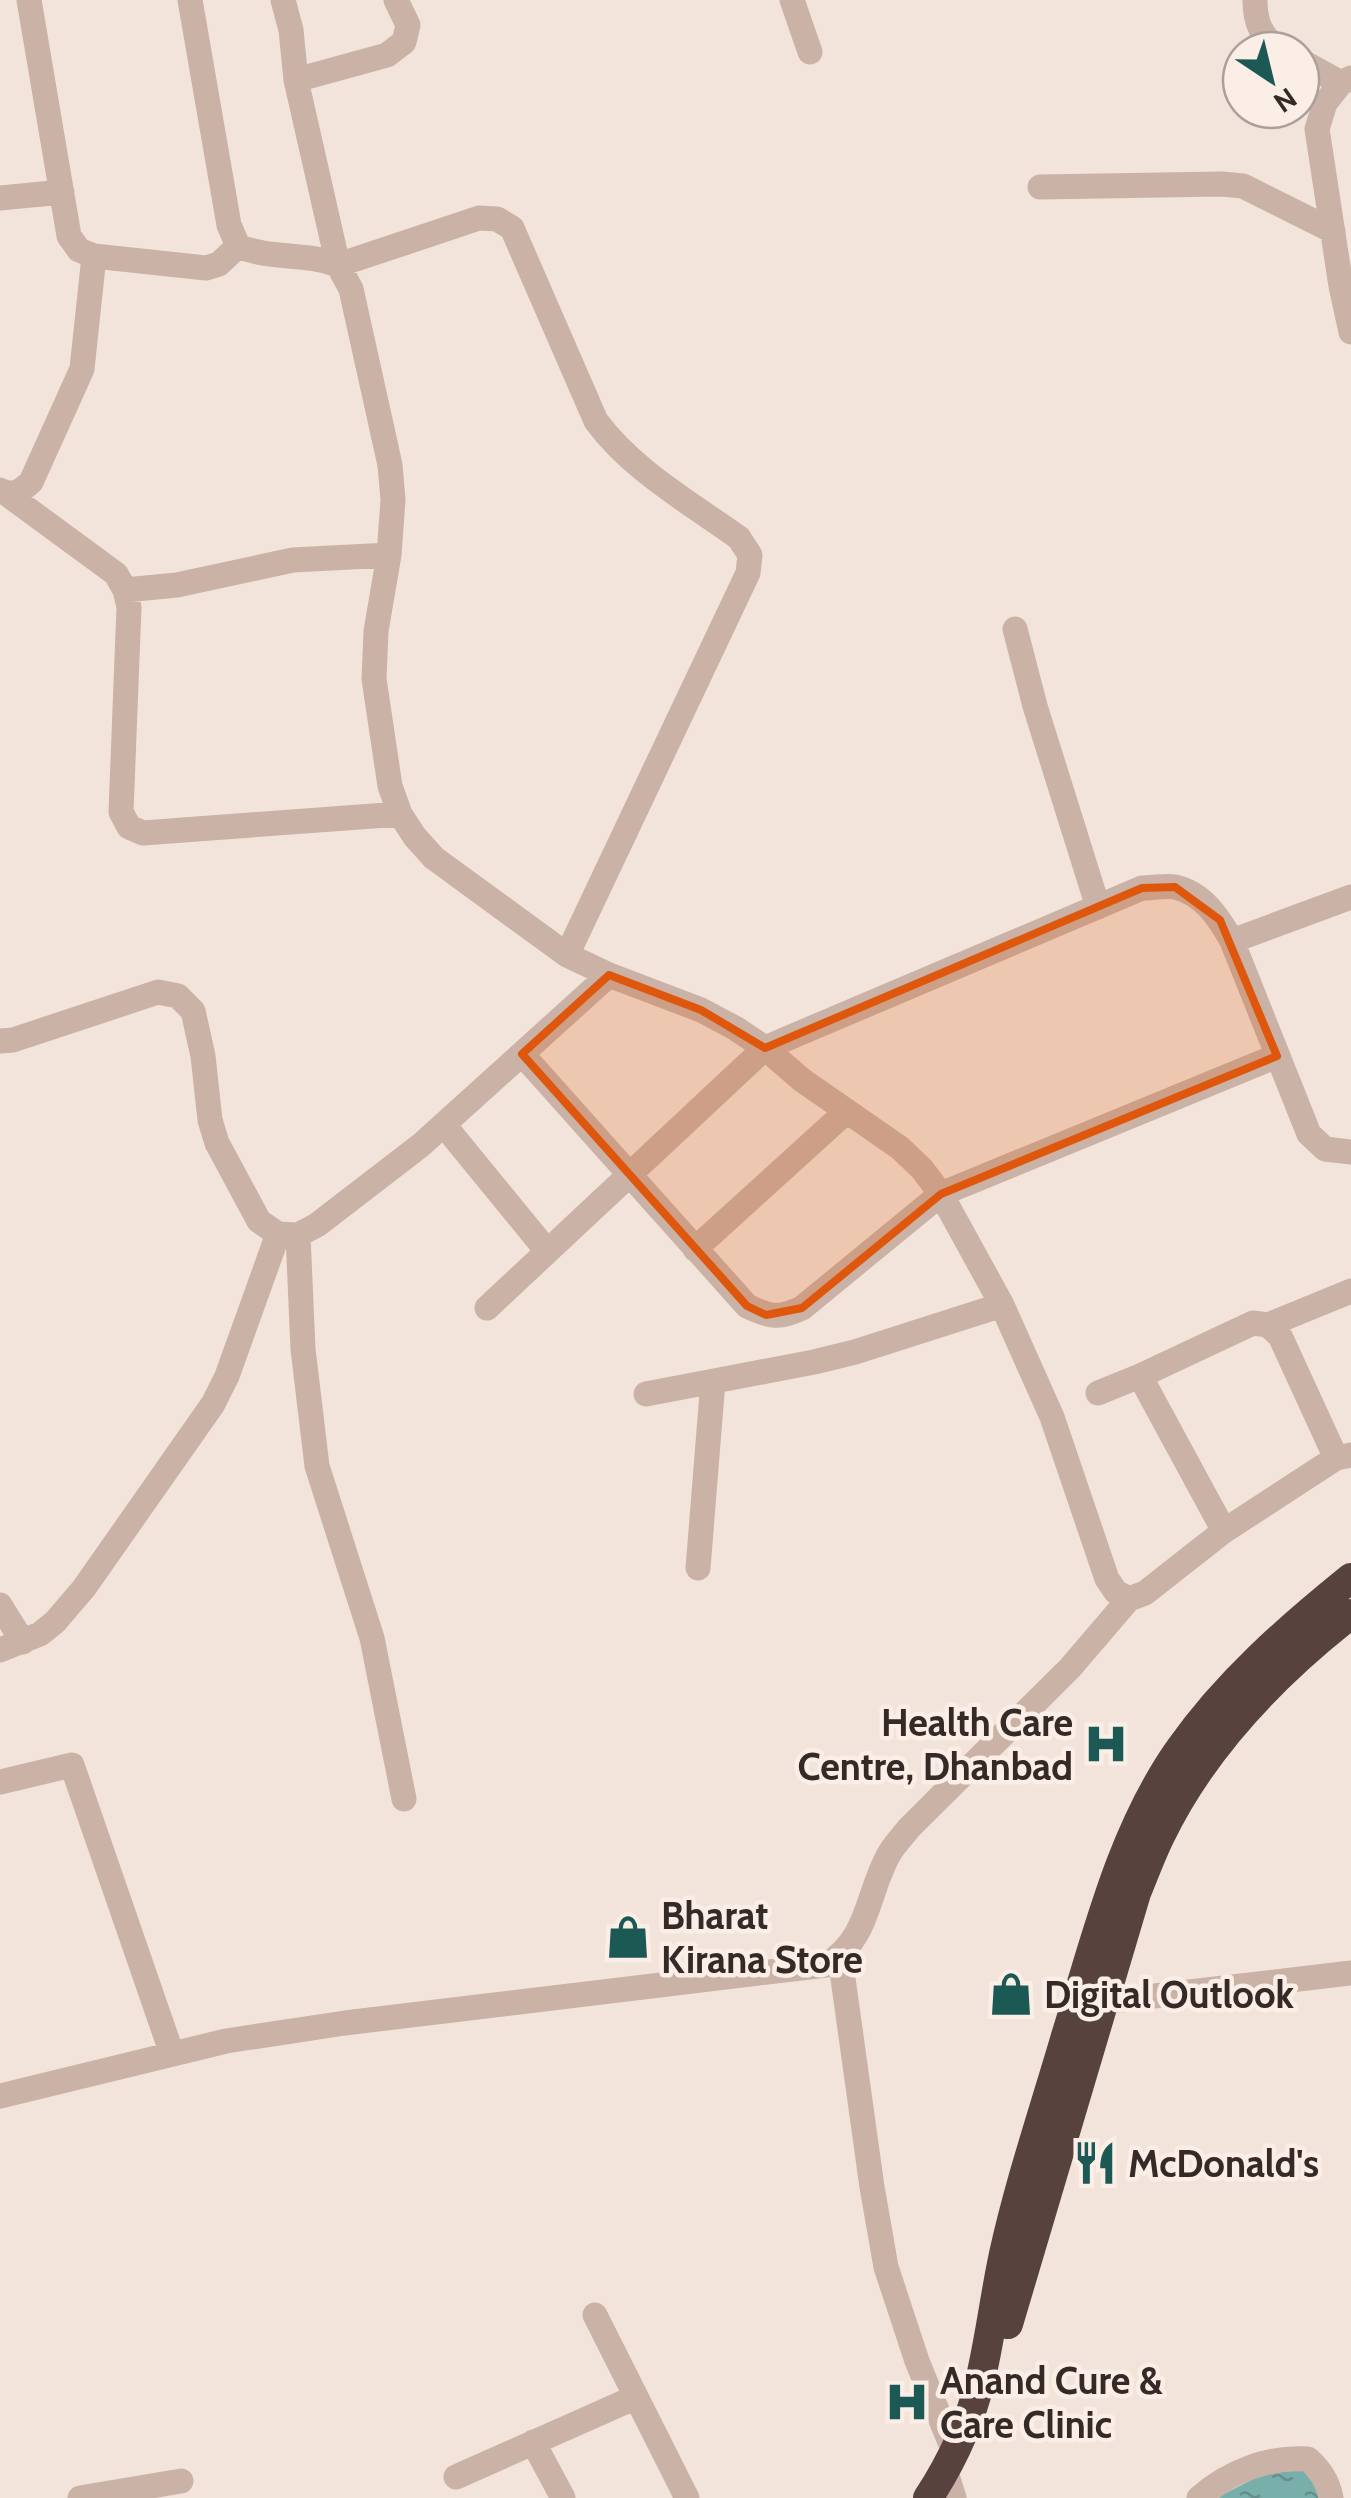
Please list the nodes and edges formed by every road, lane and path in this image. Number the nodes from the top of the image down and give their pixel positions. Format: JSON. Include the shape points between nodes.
{"nodes":[{"id":1,"x":29,"y":0,"type":"edge"},
{"id":2,"x":190,"y":0,"type":"edge"},
{"id":3,"x":283,"y":0,"type":"edge"},
{"id":4,"x":396,"y":0,"type":"edge"},
{"id":5,"x":792,"y":0,"type":"edge"},
{"id":6,"x":1255,"y":0,"type":"edge"},
{"id":7,"x":1260,"y":30,"type":"edge"},
{"id":8,"x":810,"y":52,"type":"dead end"},
{"id":9,"x":1321,"y":70,"type":"edge"},
{"id":10,"x":296,"y":80,"type":"junction"},
{"id":11,"x":1346,"y":81,"type":"edge"},
{"id":12,"x":1040,"y":187,"type":"dead end"},
{"id":13,"x":62,"y":192,"type":"junction"},
{"id":14,"x":0,"y":198,"type":"edge"},
{"id":15,"x":1332,"y":231,"type":"junction"},
{"id":16,"x":238,"y":246,"type":"junction"},
{"id":17,"x":94,"y":256,"type":"junction"},
{"id":18,"x":338,"y":265,"type":"junction"},
{"id":19,"x":1351,"y":332,"type":"edge"},
{"id":20,"x":4,"y":492,"type":"edge"},
{"id":21,"x":389,"y":555,"type":"junction"},
{"id":22,"x":125,"y":590,"type":"junction"},
{"id":23,"x":1015,"y":629,"type":"dead end"},
{"id":24,"x":400,"y":814,"type":"junction"},
{"id":25,"x":1351,"y":897,"type":"edge"},
{"id":26,"x":1098,"y":907,"type":"junction"},
{"id":27,"x":1232,"y":941,"type":"junction"},
{"id":28,"x":567,"y":955,"type":"junction"},
{"id":29,"x":608,"y":975,"type":"junction"},
{"id":30,"x":0,"y":1041,"type":"edge"},
{"id":31,"x":766,"y":1048,"type":"junction"},
{"id":32,"x":522,"y":1054,"type":"junction"},
{"id":33,"x":1277,"y":1056,"type":"junction"},
{"id":34,"x":847,"y":1111,"type":"junction"},
{"id":35,"x":444,"y":1125,"type":"junction"},
{"id":36,"x":1351,"y":1152,"type":"edge"},
{"id":37,"x":629,"y":1175,"type":"junction"},
{"id":38,"x":941,"y":1194,"type":"junction"},
{"id":39,"x":288,"y":1234,"type":"junction"},
{"id":40,"x":695,"y":1249,"type":"junction"},
{"id":41,"x":548,"y":1252,"type":"junction"},
{"id":42,"x":1351,"y":1291,"type":"edge"},
{"id":43,"x":1002,"y":1305,"type":"junction"},
{"id":44,"x":487,"y":1308,"type":"dead end"},
{"id":45,"x":1268,"y":1325,"type":"junction"},
{"id":46,"x":1140,"y":1376,"type":"junction"},
{"id":47,"x":713,"y":1381,"type":"junction"},
{"id":48,"x":1098,"y":1392,"type":"dead end"},
{"id":49,"x":646,"y":1394,"type":"dead end"},
{"id":50,"x":1344,"y":1457,"type":"edge"},
{"id":51,"x":1224,"y":1532,"type":"junction"},
{"id":52,"x":698,"y":1568,"type":"dead end"},
{"id":53,"x":1351,"y":1578,"type":"edge"},
{"id":54,"x":1129,"y":1599,"type":"junction"},
{"id":55,"x":0,"y":1604,"type":"edge"},
{"id":56,"x":1351,"y":1614,"type":"edge"},
{"id":57,"x":12,"y":1646,"type":"edge"},
{"id":58,"x":0,"y":1782,"type":"edge"},
{"id":59,"x":404,"y":1799,"type":"dead end"},
{"id":60,"x":840,"y":1957,"type":"junction"},
{"id":61,"x":1351,"y":1973,"type":"edge"},
{"id":62,"x":1090,"y":2004,"type":"junction"},
{"id":63,"x":172,"y":2054,"type":"junction"},
{"id":64,"x":0,"y":2096,"type":"edge"},
{"id":65,"x":595,"y":2315,"type":"dead end"},
{"id":66,"x":636,"y":2397,"type":"junction"},
{"id":67,"x":533,"y":2442,"type":"junction"},
{"id":68,"x":949,"y":2460,"type":"junction"},
{"id":69,"x":456,"y":2477,"type":"dead end"},
{"id":70,"x":181,"y":2481,"type":"dead end"},
{"id":71,"x":80,"y":2498,"type":"edge"},
{"id":72,"x":563,"y":2498,"type":"edge"},
{"id":73,"x":687,"y":2498,"type":"edge"},
{"id":74,"x":928,"y":2498,"type":"edge"},
{"id":75,"x":954,"y":2498,"type":"edge"},
{"id":76,"x":1199,"y":2498,"type":"edge"},
{"id":77,"x":1331,"y":2498,"type":"edge"}],
"edges":[{"from":1,"to":13,"type":"street"},
{"from":2,"to":16,"type":"street"},
{"from":3,"to":10,"type":"street"},
{"from":4,"to":10,"type":"street","via":[[408,25],[404,42],[387,55]]},
{"from":5,"to":8,"type":"street"},
{"from":6,"to":7,"type":"street"},
{"from":9,"to":11,"type":"street"},
{"from":10,"to":18,"type":"street"},
{"from":11,"to":15,"type":"street","via":[[1325,103],[1317,129]]},
{"from":12,"to":15,"type":"street","via":[[1243,186]]},
{"from":13,"to":14,"type":"street"},
{"from":13,"to":17,"type":"street","via":[[70,236]]},
{"from":15,"to":19,"type":"street"},
{"from":16,"to":17,"type":"street","via":[[206,268]]},
{"from":16,"to":18,"type":"street"},
{"from":17,"to":20,"type":"street","via":[[77,384],[31,482],[20,492]]},
{"from":18,"to":21,"type":"street","via":[[351,289],[390,464]]},
{"from":18,"to":28,"type":"street","via":[[479,218],[512,228],[596,421],[627,458],[739,538],[750,555],[748,573]]},
{"from":20,"to":22,"type":"street","via":[[116,574]]},
{"from":21,"to":22,"type":"street","via":[[293,560],[178,586]]},
{"from":21,"to":24,"type":"street","via":[[374,679]]},
{"from":22,"to":24,"type":"street","via":[[121,812],[130,826],[143,832]]},
{"from":23,"to":26,"type":"street"},
{"from":24,"to":28,"type":"street","via":[[434,858]]},
{"from":25,"to":27,"type":"street"},
{"from":26,"to":27,"type":"street","via":[[1142,888],[1176,887],[1203,900]]},
{"from":26,"to":31,"type":"street"},
{"from":27,"to":33,"type":"street"},
{"from":28,"to":29,"type":"street"},
{"from":29,"to":31,"type":"street","via":[[701,1010]]},
{"from":29,"to":32,"type":"street"},
{"from":30,"to":39,"type":"street","via":[[158,992],[178,996],[192,1011],[217,1143],[259,1221]]},
{"from":31,"to":34,"type":"street"},
{"from":31,"to":37,"type":"street"},
{"from":32,"to":35,"type":"street"},
{"from":32,"to":37,"type":"street"},
{"from":33,"to":36,"type":"street","via":[[1309,1134],[1325,1149]]},
{"from":33,"to":38,"type":"street"},
{"from":34,"to":38,"type":"street","via":[[900,1148]]},
{"from":34,"to":40,"type":"street"},
{"from":35,"to":39,"type":"street","via":[[317,1225]]},
{"from":35,"to":41,"type":"street"},
{"from":37,"to":40,"type":"street"},
{"from":37,"to":41,"type":"street"},
{"from":38,"to":40,"type":"street","via":[[785,1316],[747,1306]]},
{"from":38,"to":43,"type":"street"},
{"from":39,"to":57,"type":"street","via":[[213,1404],[84,1588],[55,1622]]},
{"from":39,"to":59,"type":"street","via":[[318,1466],[372,1638]]},
{"from":41,"to":44,"type":"street"},
{"from":42,"to":45,"type":"street"},
{"from":43,"to":47,"type":"street","via":[[855,1352]]},
{"from":43,"to":54,"type":"street","via":[[1052,1417],[1107,1579]]},
{"from":45,"to":46,"type":"street","via":[[1253,1323]]},
{"from":45,"to":50,"type":"street"},
{"from":46,"to":48,"type":"street"},
{"from":46,"to":51,"type":"street"},
{"from":47,"to":49,"type":"street"},
{"from":47,"to":52,"type":"street"},
{"from":50,"to":51,"type":"street"},
{"from":51,"to":54,"type":"street"},
{"from":53,"to":62,"type":"highway","via":[[1213,1705],[1147,1802],[1124,1856]]},
{"from":54,"to":60,"type":"street","via":[[1070,1668],[909,1828],[889,1854],[854,1943]]},
{"from":55,"to":57,"type":"street"},
{"from":56,"to":62,"type":"highway","via":[[1274,1680],[1198,1770],[1160,1835]]},
{"from":58,"to":63,"type":"street","via":[[72,1765]]},
{"from":60,"to":63,"type":"street","via":[[811,1969],[345,2023]]},
{"from":60,"to":68,"type":"street","via":[[886,2267]]},
{"from":61,"to":62,"type":"street"},
{"from":62,"to":68,"type":"highway","via":[[1004,2338]]},
{"from":63,"to":64,"type":"street"},
{"from":65,"to":66,"type":"street"},
{"from":66,"to":67,"type":"street"},
{"from":66,"to":73,"type":"street"},
{"from":67,"to":69,"type":"street"},
{"from":67,"to":72,"type":"street"},
{"from":68,"to":74,"type":"highway"},
{"from":68,"to":75,"type":"street"},
{"from":70,"to":71,"type":"street"},
{"from":76,"to":77,"type":"street","via":[[1234,2473],[1291,2458],[1308,2458]]}]}
